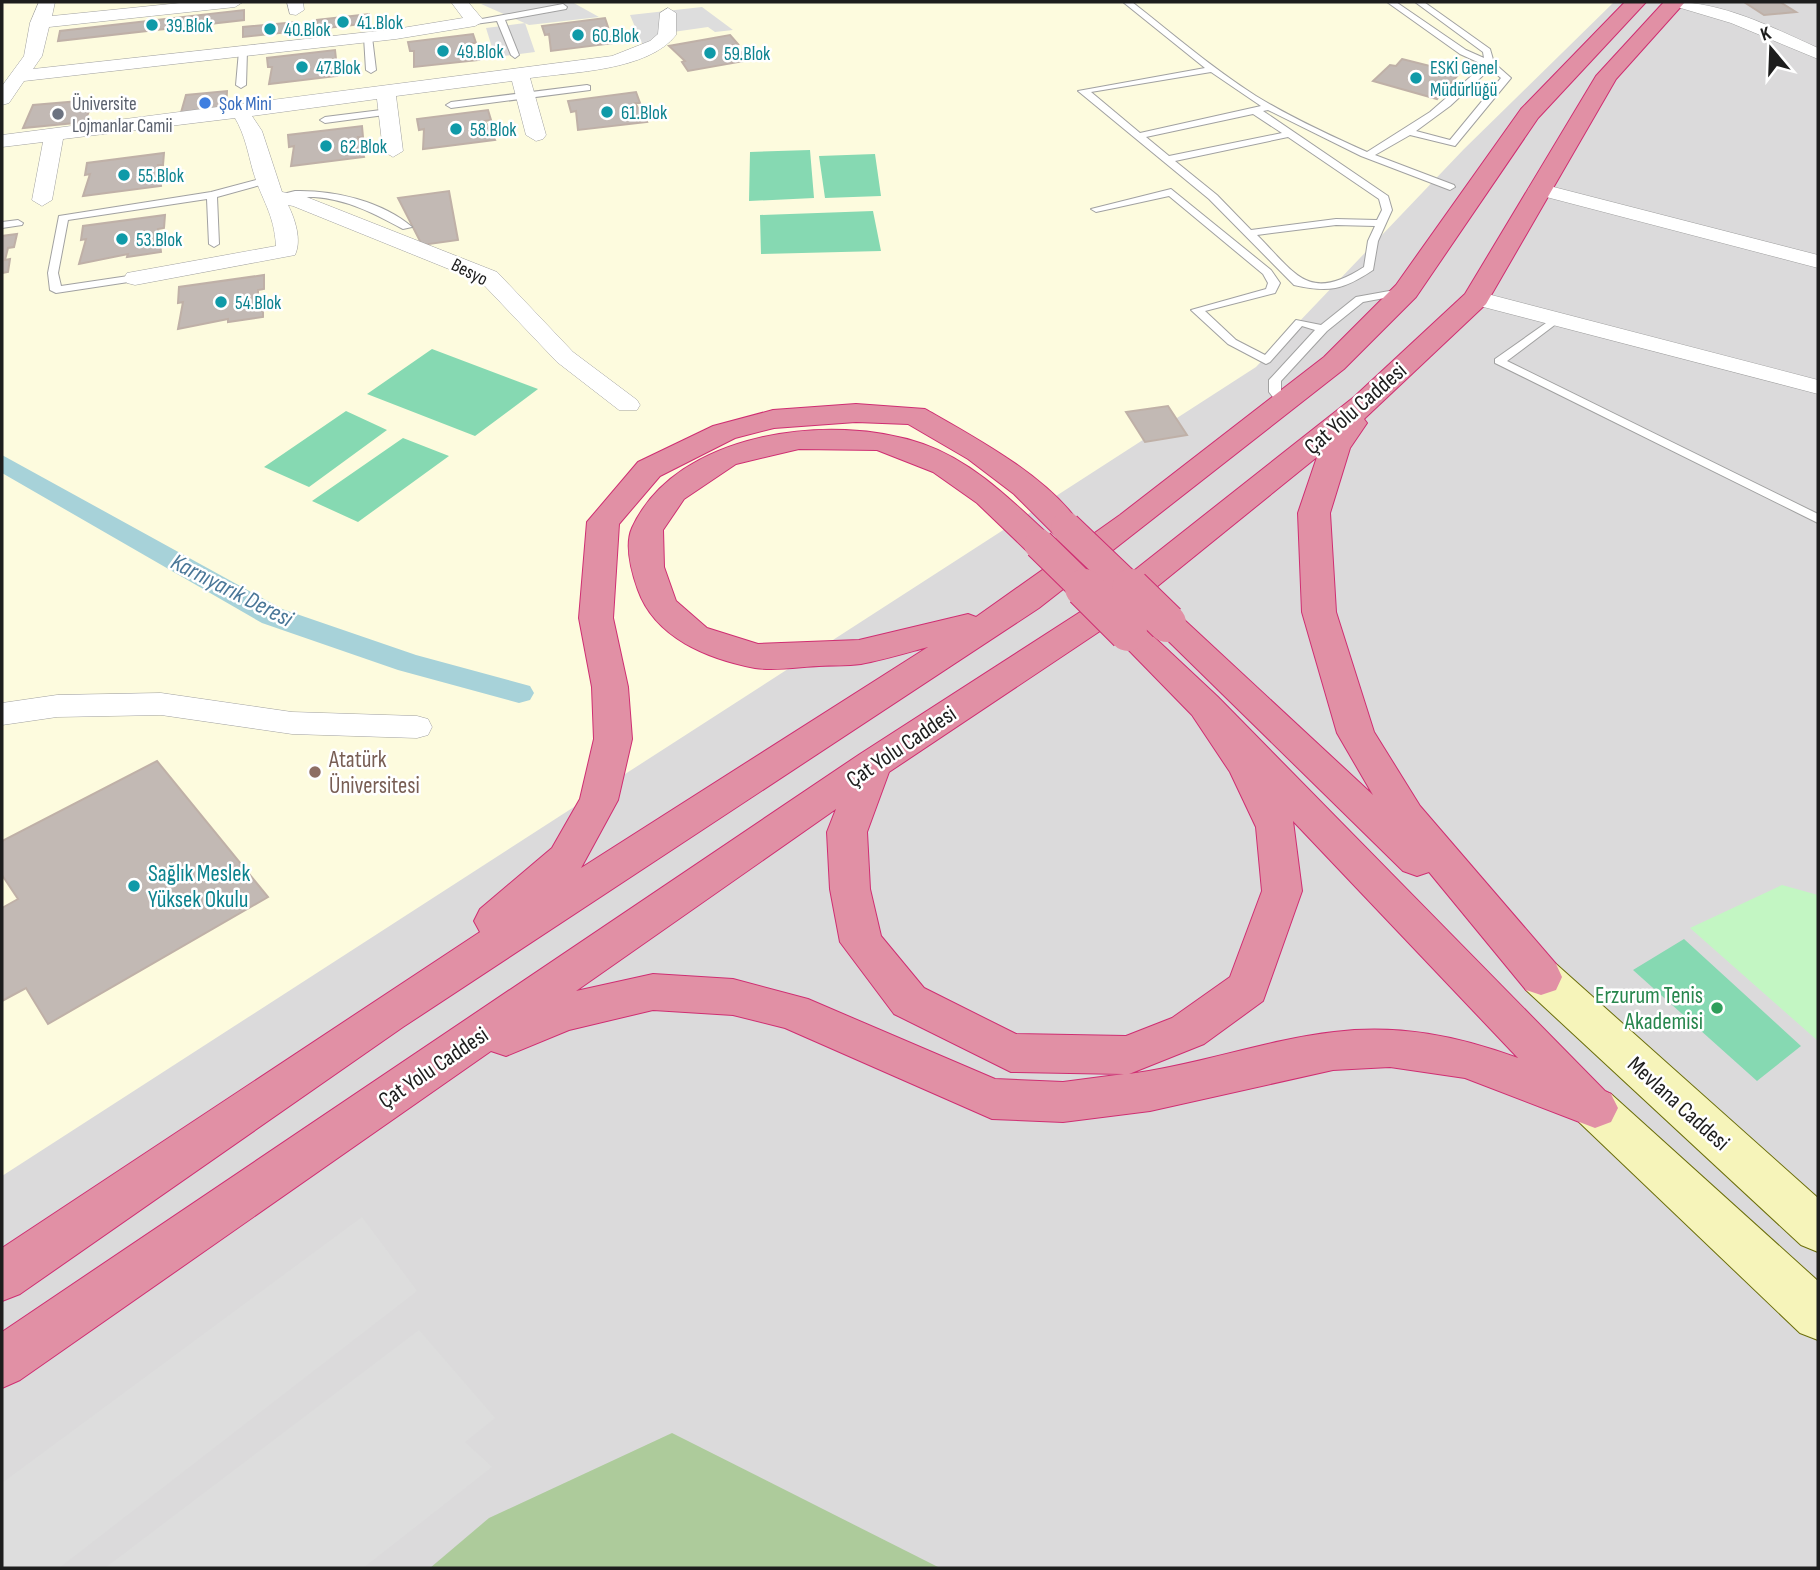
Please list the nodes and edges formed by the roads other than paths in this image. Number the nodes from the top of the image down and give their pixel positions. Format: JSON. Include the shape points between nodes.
{"nodes":[{"id":1,"x":47,"y":2,"type":"edge"},
{"id":2,"x":234,"y":2,"type":"edge"},
{"id":3,"x":459,"y":2,"type":"edge"},
{"id":4,"x":1127,"y":2,"type":"edge"},
{"id":5,"x":1391,"y":2,"type":"edge"},
{"id":6,"x":1419,"y":2,"type":"edge"},
{"id":7,"x":1636,"y":2,"type":"edge"},
{"id":8,"x":1675,"y":2,"type":"edge"},
{"id":9,"x":1680,"y":2,"type":"edge"},
{"id":10,"x":563,"y":7,"type":"dead end"},
{"id":11,"x":668,"y":13,"type":"dead end"},
{"id":12,"x":500,"y":18,"type":"junction"},
{"id":13,"x":475,"y":21,"type":"junction"},
{"id":14,"x":39,"y":23,"type":"junction"},
{"id":15,"x":368,"y":37,"type":"junction"},
{"id":16,"x":243,"y":51,"type":"junction"},
{"id":17,"x":1818,"y":54,"type":"edge"},
{"id":18,"x":514,"y":55,"type":"dead end"},
{"id":19,"x":1490,"y":64,"type":"junction"},
{"id":20,"x":16,"y":67,"type":"junction"},
{"id":21,"x":1214,"y":69,"type":"junction"},
{"id":22,"x":371,"y":70,"type":"dead end"},
{"id":23,"x":520,"y":76,"type":"junction"},
{"id":24,"x":242,"y":85,"type":"dead end"},
{"id":25,"x":587,"y":88,"type":"dead end"},
{"id":26,"x":525,"y":96,"type":"junction"},
{"id":27,"x":2,"y":99,"type":"edge"},
{"id":28,"x":387,"y":103,"type":"junction"},
{"id":29,"x":451,"y":105,"type":"dead end"},
{"id":30,"x":1272,"y":107,"type":"junction"},
{"id":31,"x":1256,"y":111,"type":"junction"},
{"id":32,"x":240,"y":112,"type":"junction"},
{"id":33,"x":325,"y":120,"type":"dead end"},
{"id":34,"x":1410,"y":132,"type":"junction"},
{"id":35,"x":1291,"y":134,"type":"junction"},
{"id":36,"x":54,"y":135,"type":"junction"},
{"id":37,"x":536,"y":135,"type":"dead end"},
{"id":38,"x":1138,"y":136,"type":"junction"},
{"id":39,"x":2,"y":141,"type":"edge"},
{"id":40,"x":393,"y":151,"type":"dead end"},
{"id":41,"x":1369,"y":155,"type":"junction"},
{"id":42,"x":1168,"y":159,"type":"junction"},
{"id":43,"x":1450,"y":187,"type":"dead end"},
{"id":44,"x":271,"y":188,"type":"junction"},
{"id":45,"x":1538,"y":189,"type":"junction"},
{"id":46,"x":212,"y":195,"type":"junction"},
{"id":47,"x":42,"y":200,"type":"dead end"},
{"id":48,"x":1096,"y":209,"type":"dead end"},
{"id":49,"x":18,"y":223,"type":"dead end"},
{"id":50,"x":1381,"y":223,"type":"junction"},
{"id":51,"x":2,"y":225,"type":"edge"},
{"id":52,"x":407,"y":227,"type":"dead end"},
{"id":53,"x":1251,"y":233,"type":"junction"},
{"id":54,"x":214,"y":244,"type":"dead end"},
{"id":55,"x":1818,"y":262,"type":"edge"},
{"id":56,"x":135,"y":278,"type":"joint"},
{"id":57,"x":1406,"y":290,"type":"junction"},
{"id":58,"x":1476,"y":298,"type":"junction"},
{"id":59,"x":1556,"y":319,"type":"junction"},
{"id":60,"x":1323,"y":329,"type":"junction"},
{"id":61,"x":1818,"y":387,"type":"edge"},
{"id":62,"x":1284,"y":403,"type":"junction"},
{"id":63,"x":1365,"y":403,"type":"junction"},
{"id":64,"x":628,"y":405,"type":"dead end"},
{"id":65,"x":1818,"y":519,"type":"edge"},
{"id":66,"x":1052,"y":536,"type":"junction"},
{"id":67,"x":993,"y":620,"type":"junction"},
{"id":68,"x":1205,"y":706,"type":"junction"},
{"id":69,"x":2,"y":714,"type":"edge"},
{"id":70,"x":417,"y":727,"type":"dead end"},
{"id":71,"x":873,"y":764,"type":"junction"},
{"id":72,"x":1541,"y":977,"type":"junction"},
{"id":73,"x":388,"y":1014,"type":"junction"},
{"id":74,"x":426,"y":1071,"type":"junction"},
{"id":75,"x":1595,"y":1108,"type":"junction"},
{"id":76,"x":1818,"y":1229,"type":"edge"},
{"id":77,"x":2,"y":1277,"type":"edge"},
{"id":78,"x":1818,"y":1315,"type":"edge"},
{"id":79,"x":2,"y":1362,"type":"edge"}],
"edges":[{"from":1,"to":14,"type":"street"},
{"from":2,"to":14,"type":"street"},
{"from":3,"to":13,"type":"street"},
{"from":4,"to":21,"type":"lane"},
{"from":5,"to":19,"type":"lane","via":[[1463,52]]},
{"from":6,"to":19,"type":"lane","via":[[1487,51]]},
{"from":7,"to":57,"type":"highway","name":"Çat Yolu Caddesi","via":[[1529,114]]},
{"from":8,"to":45,"type":"highway","name":"Çat Yolu Caddesi","via":[[1607,76]]},
{"from":9,"to":17,"type":"street","via":[[1737,19]]},
{"from":10,"to":12,"type":"lane"},
{"from":11,"to":23,"type":"street","via":[[667,35],[634,55]]},
{"from":12,"to":13,"type":"lane"},
{"from":12,"to":18,"type":"lane"},
{"from":13,"to":15,"type":"street"},
{"from":14,"to":20,"type":"street","via":[[33,57]]},
{"from":15,"to":16,"type":"street"},
{"from":15,"to":22,"type":"lane"},
{"from":16,"to":20,"type":"street"},
{"from":16,"to":24,"type":"lane"},
{"from":19,"to":34,"type":"lane","via":[[1456,99]]},
{"from":19,"to":34,"type":"lane","via":[[1506,78],[1452,144]]},
{"from":20,"to":27,"type":"street"},
{"from":21,"to":30,"type":"lane"},
{"from":21,"to":38,"type":"lane","via":[[1083,91]]},
{"from":23,"to":26,"type":"street"},
{"from":23,"to":28,"type":"street"},
{"from":25,"to":26,"type":"lane"},
{"from":26,"to":29,"type":"lane"},
{"from":26,"to":37,"type":"street"},
{"from":28,"to":32,"type":"street"},
{"from":28,"to":33,"type":"lane"},
{"from":28,"to":40,"type":"street"},
{"from":30,"to":31,"type":"lane"},
{"from":30,"to":41,"type":"lane"},
{"from":31,"to":35,"type":"lane"},
{"from":31,"to":38,"type":"lane"},
{"from":32,"to":36,"type":"street"},
{"from":32,"to":44,"type":"street","via":[[252,131]]},
{"from":34,"to":41,"type":"lane"},
{"from":35,"to":42,"type":"lane"},
{"from":35,"to":50,"type":"lane","via":[[1384,198],[1388,207]]},
{"from":36,"to":39,"type":"street"},
{"from":36,"to":47,"type":"street"},
{"from":38,"to":42,"type":"lane"},
{"from":41,"to":43,"type":"lane"},
{"from":42,"to":53,"type":"lane"},
{"from":44,"to":46,"type":"lane"},
{"from":44,"to":52,"type":"lane","via":[[359,201]]},
{"from":44,"to":56,"type":"street","via":[[285,220],[287,250]]},
{"from":44,"to":64,"type":"street","name":"Besyo","via":[[489,277],[565,357]]},
{"from":45,"to":55,"type":"street"},
{"from":45,"to":58,"type":"highway","name":"Çat Yolu Caddesi"},
{"from":46,"to":54,"type":"lane"},
{"from":46,"to":56,"type":"lane","via":[[62,218],[53,273],[56,290]]},
{"from":48,"to":60,"type":"lane","via":[[1171,192],[1267,272],[1274,282],[1270,291],[1197,310],[1243,349],[1266,360],[1300,322]]},
{"from":49,"to":51,"type":"lane"},
{"from":50,"to":53,"type":"lane","via":[[1336,222]]},
{"from":50,"to":53,"type":"lane","via":[[1364,274],[1321,287],[1298,283]]},
{"from":57,"to":60,"type":"lane","via":[[1360,299]]},
{"from":57,"to":62,"type":"highway","name":"Çat Yolu Caddesi","via":[[1334,363]]},
{"from":58,"to":59,"type":"street"},
{"from":58,"to":63,"type":"highway","name":"Çat Yolu Caddesi"},
{"from":59,"to":61,"type":"street"},
{"from":59,"to":65,"type":"lane","via":[[1499,361]]},
{"from":60,"to":62,"type":"lane","via":[[1276,380],[1275,392]]},
{"from":62,"to":67,"type":"highway","name":"Çat Yolu Caddesi","via":[[1027,600]]},
{"from":63,"to":71,"type":"highway","name":"Çat Yolu Caddesi","via":[[1100,615]]},
{"from":63,"to":72,"type":"highway","via":[[1335,448],[1314,513],[1319,612],[1332,661],[1356,733],[1406,817]]},
{"from":66,"to":67,"type":"highway","via":[[944,465],[879,441],[799,440],[725,457],[672,492],[647,530],[647,567],[661,606],[695,636],[757,656],[859,652]]},
{"from":66,"to":68,"type":"highway","bridge":true,"via":[[1128,632]]},
{"from":66,"to":72,"type":"highway","bridge":true,"via":[[1167,623]]},
{"from":66,"to":73,"type":"highway","via":[[1025,487],[979,452],[914,415],[856,413],[773,419],[724,432],[649,469],[604,522],[599,551],[596,618],[610,687],[613,739],[599,800],[566,859]]},
{"from":67,"to":73,"type":"highway","name":"Çat Yolu Caddesi"},
{"from":68,"to":71,"type":"highway","via":[[1246,767],[1276,827],[1282,891],[1248,988],[1188,1031],[1127,1055],[1011,1053],[909,1002],[861,942],[850,889],[847,832]]},
{"from":68,"to":75,"type":"highway"},
{"from":69,"to":70,"type":"street","via":[[57,706],[161,704],[292,723]]},
{"from":71,"to":74,"type":"highway","name":"Çat Yolu Caddesi"},
{"from":72,"to":76,"type":"street","name":"Mevlana Caddesi"},
{"from":73,"to":77,"type":"highway","name":"Çat Yolu Caddesi"},
{"from":74,"to":75,"type":"highway","via":[[562,1013],[653,992],[733,997],[793,1012],[992,1099],[1063,1102],[1137,1093],[1333,1051],[1390,1048],[1467,1059]]},
{"from":74,"to":79,"type":"highway","name":"Çat Yolu Caddesi"},
{"from":75,"to":78,"type":"street"}]}
